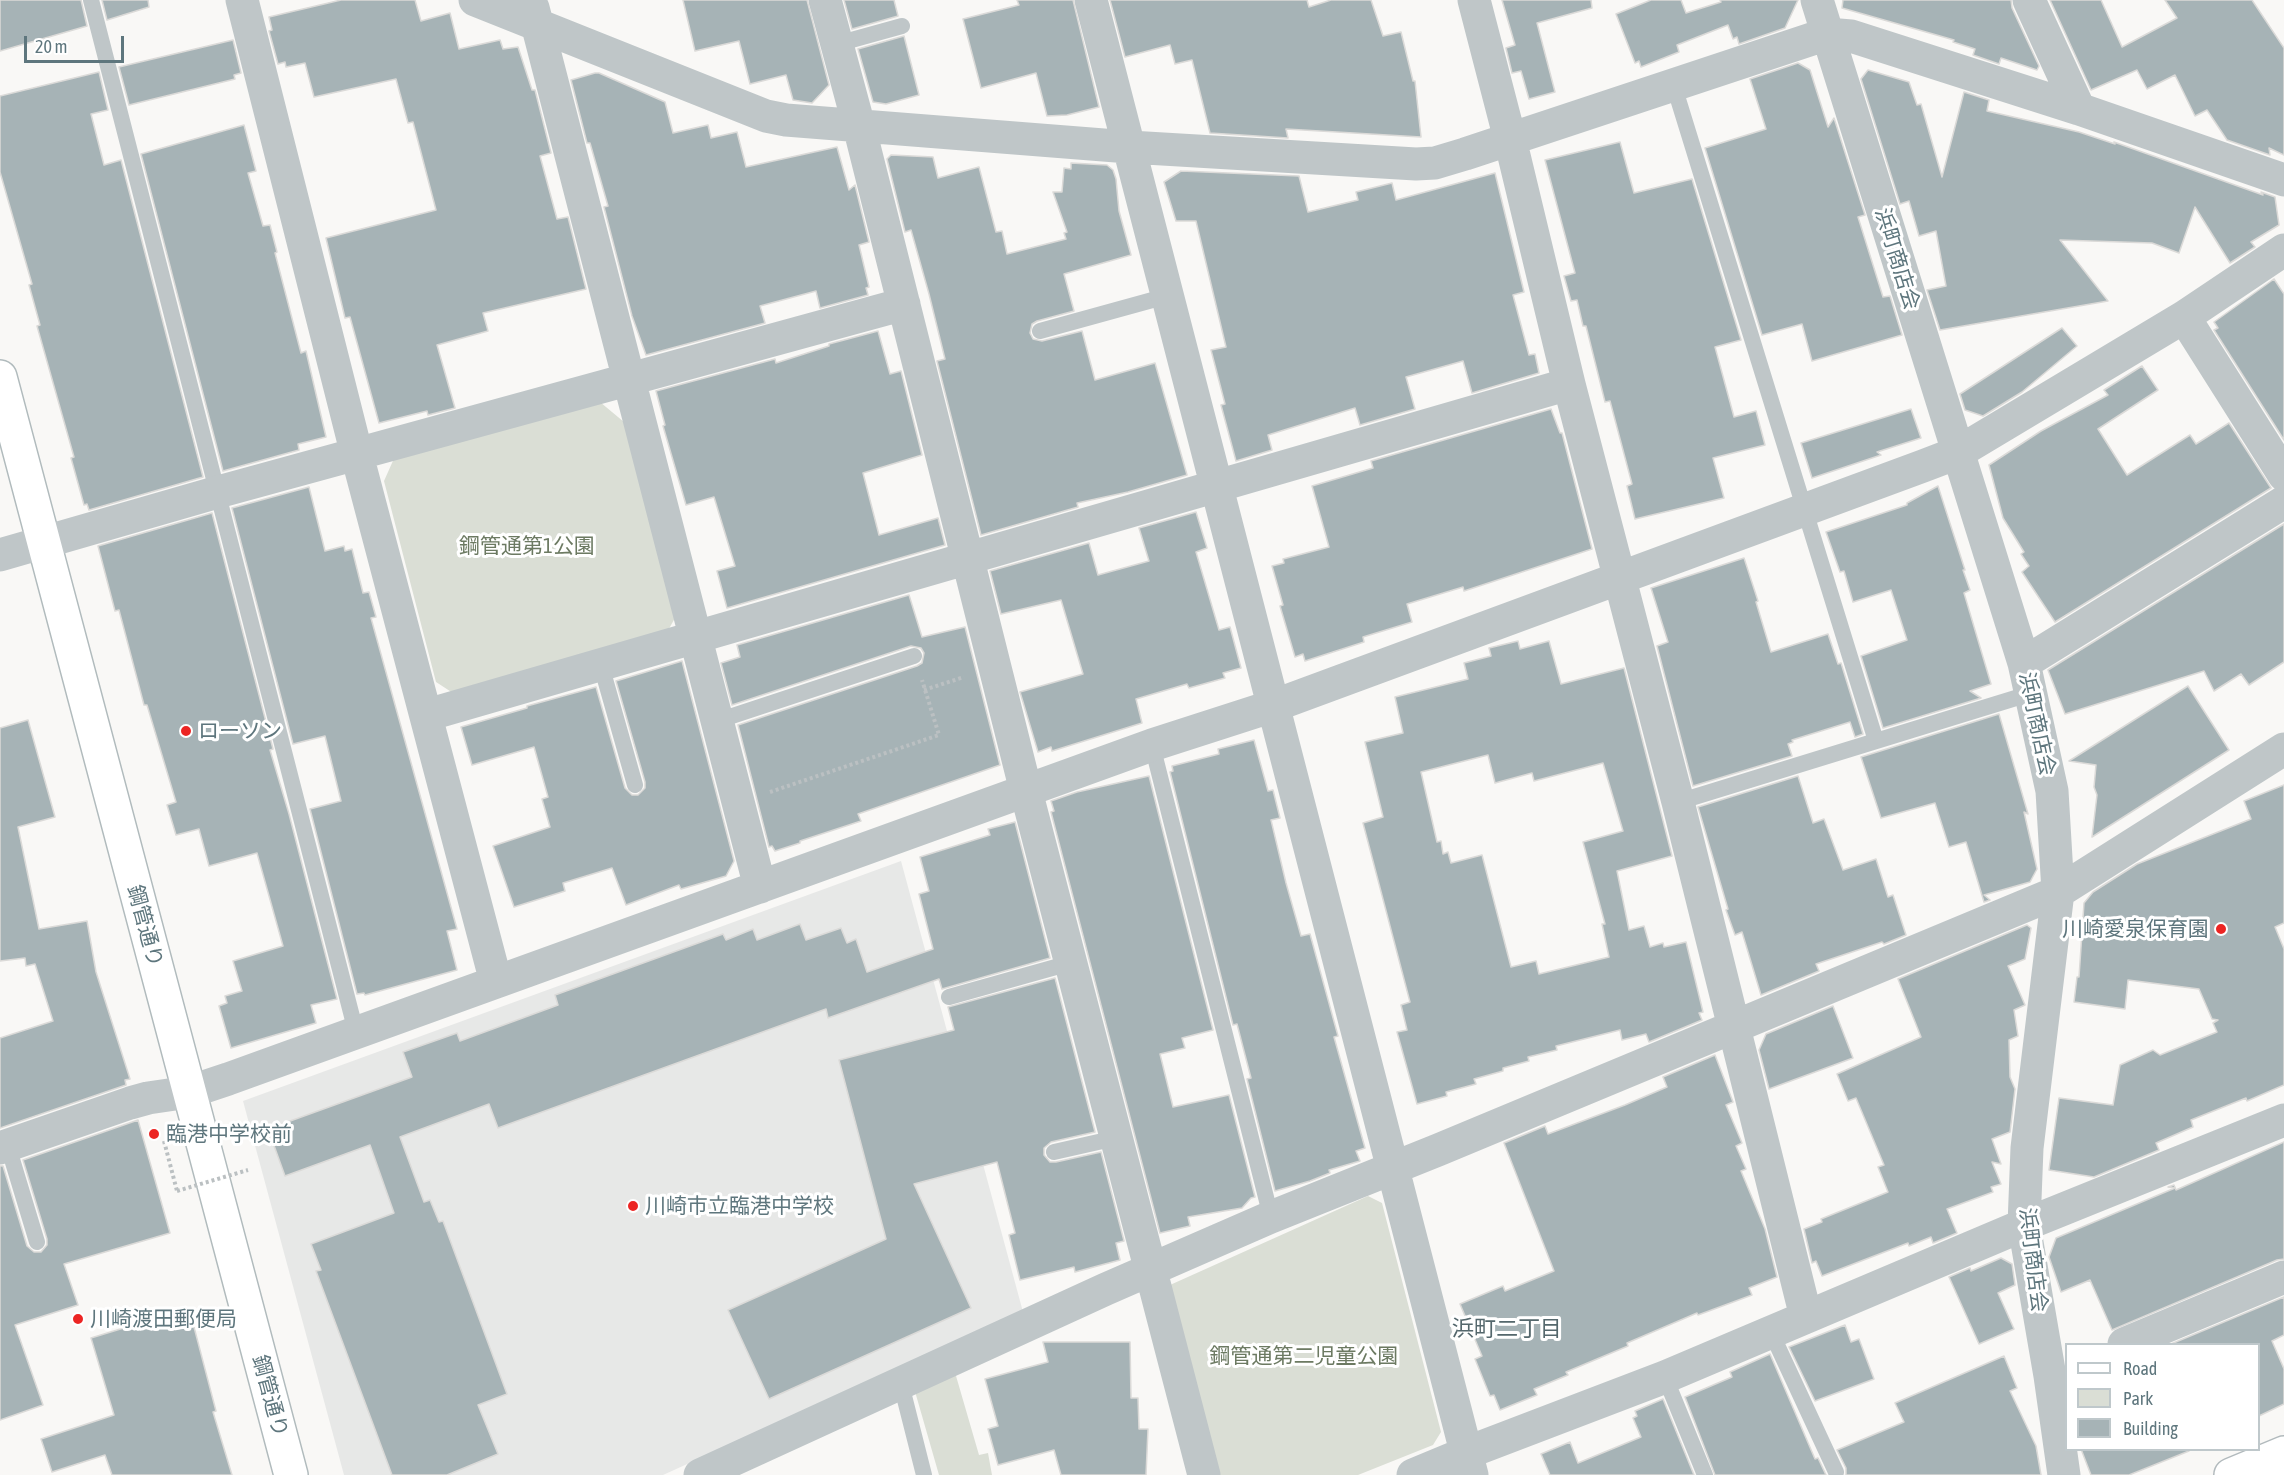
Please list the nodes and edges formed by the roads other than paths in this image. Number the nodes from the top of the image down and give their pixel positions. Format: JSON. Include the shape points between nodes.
{"nodes":[{"id":1,"x":92,"y":0,"type":"edge"},
{"id":2,"x":242,"y":0,"type":"edge"},
{"id":3,"x":476,"y":0,"type":"edge"},
{"id":4,"x":825,"y":0,"type":"edge"},
{"id":5,"x":1091,"y":0,"type":"edge"},
{"id":6,"x":1474,"y":0,"type":"edge"},
{"id":7,"x":1817,"y":0,"type":"edge"},
{"id":8,"x":2029,"y":0,"type":"edge"},
{"id":9,"x":534,"y":13,"type":"edge"},
{"id":10,"x":902,"y":26,"type":"dead end"},
{"id":11,"x":1827,"y":34,"type":"junction"},
{"id":12,"x":837,"y":44,"type":"junction"},
{"id":13,"x":1674,"y":86,"type":"junction"},
{"id":14,"x":2079,"y":109,"type":"junction"},
{"id":15,"x":859,"y":126,"type":"junction"},
{"id":16,"x":1510,"y":139,"type":"junction"},
{"id":17,"x":1129,"y":147,"type":"junction"},
{"id":18,"x":2284,"y":180,"type":"edge"},
{"id":19,"x":2284,"y":250,"type":"edge"},
{"id":20,"x":1167,"y":296,"type":"junction"},
{"id":21,"x":904,"y":304,"type":"junction"},
{"id":22,"x":2184,"y":317,"type":"junction"},
{"id":23,"x":1040,"y":331,"type":"dead end"},
{"id":24,"x":0,"y":377,"type":"edge"},
{"id":25,"x":629,"y":379,"type":"junction"},
{"id":26,"x":1569,"y":384,"type":"junction"},
{"id":27,"x":1957,"y":453,"type":"junction"},
{"id":28,"x":357,"y":455,"type":"junction"},
{"id":29,"x":2284,"y":475,"type":"edge"},
{"id":30,"x":1216,"y":486,"type":"junction"},
{"id":31,"x":218,"y":492,"type":"junction"},
{"id":32,"x":2284,"y":502,"type":"edge"},
{"id":33,"x":1806,"y":510,"type":"junction"},
{"id":34,"x":44,"y":543,"type":"junction"},
{"id":35,"x":0,"y":555,"type":"edge"},
{"id":36,"x":967,"y":559,"type":"junction"},
{"id":37,"x":1618,"y":577,"type":"junction"},
{"id":38,"x":696,"y":638,"type":"junction"},
{"id":39,"x":914,"y":656,"type":"road end"},
{"id":40,"x":601,"y":665,"type":"junction"},
{"id":41,"x":2028,"y":678,"type":"junction"},
{"id":42,"x":1273,"y":706,"type":"junction"},
{"id":43,"x":427,"y":715,"type":"junction"},
{"id":44,"x":717,"y":721,"type":"junction"},
{"id":45,"x":1876,"y":741,"type":"junction"},
{"id":46,"x":1152,"y":745,"type":"junction"},
{"id":47,"x":2284,"y":749,"type":"edge"},
{"id":48,"x":635,"y":785,"type":"dead end"},
{"id":49,"x":1026,"y":791,"type":"junction"},
{"id":50,"x":1678,"y":802,"type":"junction"},
{"id":51,"x":760,"y":887,"type":"junction"},
{"id":52,"x":2058,"y":892,"type":"junction"},
{"id":53,"x":1070,"y":963,"type":"junction"},
{"id":54,"x":496,"y":982,"type":"junction"},
{"id":55,"x":949,"y":997,"type":"dead end"},
{"id":56,"x":1733,"y":1026,"type":"junction"},
{"id":57,"x":356,"y":1032,"type":"junction"},
{"id":58,"x":189,"y":1092,"type":"junction"},
{"id":59,"x":2284,"y":1120,"type":"edge"},
{"id":60,"x":1116,"y":1138,"type":"junction"},
{"id":61,"x":4,"y":1147,"type":"edge"},
{"id":62,"x":1054,"y":1152,"type":"dead end"},
{"id":63,"x":1393,"y":1169,"type":"junction"},
{"id":64,"x":1271,"y":1217,"type":"junction"},
{"id":65,"x":2024,"y":1225,"type":"junction"},
{"id":66,"x":37,"y":1242,"type":"dead end"},
{"id":67,"x":1150,"y":1270,"type":"junction"},
{"id":68,"x":2284,"y":1277,"type":"edge"},
{"id":69,"x":1806,"y":1317,"type":"junction"},
{"id":70,"x":1771,"y":1332,"type":"junction"},
{"id":71,"x":2126,"y":1343,"type":"edge"},
{"id":72,"x":2058,"y":1372,"type":"edge"},
{"id":73,"x":1665,"y":1377,"type":"junction"},
{"id":74,"x":901,"y":1384,"type":"junction"},
{"id":75,"x":2284,"y":1453,"type":"edge"},
{"id":76,"x":1469,"y":1464,"type":"edge"},
{"id":77,"x":1836,"y":1472,"type":"dead end"},
{"id":78,"x":291,"y":1475,"type":"edge"},
{"id":79,"x":700,"y":1475,"type":"edge"},
{"id":80,"x":924,"y":1475,"type":"edge"},
{"id":81,"x":1204,"y":1475,"type":"edge"},
{"id":82,"x":1413,"y":1475,"type":"edge"},
{"id":83,"x":1705,"y":1475,"type":"edge"},
{"id":84,"x":2064,"y":1475,"type":"edge"},
{"id":85,"x":2231,"y":1475,"type":"edge"}],
"edges":[{"from":1,"to":31,"type":"lane"},
{"from":2,"to":28,"type":"street"},
{"from":3,"to":9,"type":"street"},
{"from":4,"to":12,"type":"street"},
{"from":5,"to":17,"type":"street"},
{"from":6,"to":16,"type":"street"},
{"from":7,"to":11,"type":"street","name":"浜町商店会"},
{"from":8,"to":14,"type":"street"},
{"from":9,"to":15,"type":"street","via":[[766,116]]},
{"from":9,"to":25,"type":"street"},
{"from":10,"to":12,"type":"lane"},
{"from":11,"to":13,"type":"street"},
{"from":11,"to":14,"type":"street","via":[[1851,36]]},
{"from":11,"to":27,"type":"street","name":"浜町商店会"},
{"from":12,"to":15,"type":"street"},
{"from":13,"to":16,"type":"street"},
{"from":13,"to":33,"type":"lane"},
{"from":14,"to":18,"type":"street"},
{"from":15,"to":17,"type":"street"},
{"from":15,"to":21,"type":"street"},
{"from":16,"to":17,"type":"street","via":[[1435,163],[1416,164]]},
{"from":16,"to":26,"type":"street"},
{"from":17,"to":20,"type":"street"},
{"from":19,"to":22,"type":"street"},
{"from":20,"to":23,"type":"lane"},
{"from":20,"to":30,"type":"street"},
{"from":21,"to":25,"type":"street"},
{"from":21,"to":36,"type":"street"},
{"from":22,"to":27,"type":"street"},
{"from":22,"to":29,"type":"street"},
{"from":24,"to":34,"type":"street","name":"鋼管通り"},
{"from":25,"to":28,"type":"street"},
{"from":25,"to":38,"type":"street"},
{"from":26,"to":30,"type":"street"},
{"from":26,"to":37,"type":"street"},
{"from":27,"to":33,"type":"street"},
{"from":27,"to":41,"type":"street","name":"浜町商店会"},
{"from":28,"to":31,"type":"street"},
{"from":28,"to":43,"type":"street"},
{"from":30,"to":36,"type":"street"},
{"from":30,"to":42,"type":"street"},
{"from":31,"to":34,"type":"street"},
{"from":31,"to":57,"type":"lane"},
{"from":32,"to":41,"type":"street"},
{"from":33,"to":37,"type":"street"},
{"from":33,"to":45,"type":"lane"},
{"from":34,"to":35,"type":"street"},
{"from":34,"to":58,"type":"street","name":"鋼管通り"},
{"from":36,"to":38,"type":"street"},
{"from":36,"to":49,"type":"street"},
{"from":37,"to":42,"type":"street"},
{"from":37,"to":50,"type":"street"},
{"from":38,"to":40,"type":"street"},
{"from":38,"to":44,"type":"street"},
{"from":39,"to":44,"type":"lane"},
{"from":40,"to":43,"type":"street"},
{"from":40,"to":48,"type":"lane"},
{"from":41,"to":45,"type":"lane"},
{"from":41,"to":52,"type":"street","name":"浜町商店会","via":[[2052,791]]},
{"from":42,"to":46,"type":"street"},
{"from":42,"to":63,"type":"street"},
{"from":43,"to":54,"type":"street"},
{"from":44,"to":51,"type":"street"},
{"from":45,"to":50,"type":"lane"},
{"from":46,"to":49,"type":"street"},
{"from":46,"to":64,"type":"lane"},
{"from":47,"to":52,"type":"street"},
{"from":49,"to":51,"type":"street"},
{"from":49,"to":53,"type":"street"},
{"from":50,"to":56,"type":"street"},
{"from":51,"to":54,"type":"street"},
{"from":52,"to":56,"type":"street"},
{"from":52,"to":65,"type":"street","name":"浜町商店会","via":[[2027,1148]]},
{"from":53,"to":55,"type":"lane"},
{"from":53,"to":60,"type":"street"},
{"from":54,"to":57,"type":"street"},
{"from":56,"to":63,"type":"street"},
{"from":56,"to":69,"type":"street"},
{"from":57,"to":58,"type":"street"},
{"from":58,"to":61,"type":"street","via":[[130,1103]]},
{"from":58,"to":78,"type":"street","name":"鋼管通り"},
{"from":59,"to":65,"type":"street"},
{"from":60,"to":62,"type":"lane"},
{"from":60,"to":67,"type":"street"},
{"from":61,"to":66,"type":"lane"},
{"from":63,"to":64,"type":"street"},
{"from":63,"to":76,"type":"street"},
{"from":64,"to":67,"type":"street"},
{"from":65,"to":69,"type":"street"},
{"from":65,"to":72,"type":"street","name":"浜町商店会"},
{"from":67,"to":74,"type":"street"},
{"from":67,"to":81,"type":"street"},
{"from":68,"to":71,"type":"street"},
{"from":69,"to":70,"type":"street"},
{"from":70,"to":73,"type":"street"},
{"from":70,"to":77,"type":"lane"},
{"from":72,"to":84,"type":"street","name":"浜町商店会"},
{"from":73,"to":76,"type":"street"},
{"from":73,"to":83,"type":"lane"},
{"from":74,"to":79,"type":"street"},
{"from":74,"to":80,"type":"lane"},
{"from":75,"to":85,"type":"street"},
{"from":76,"to":82,"type":"street"}]}
